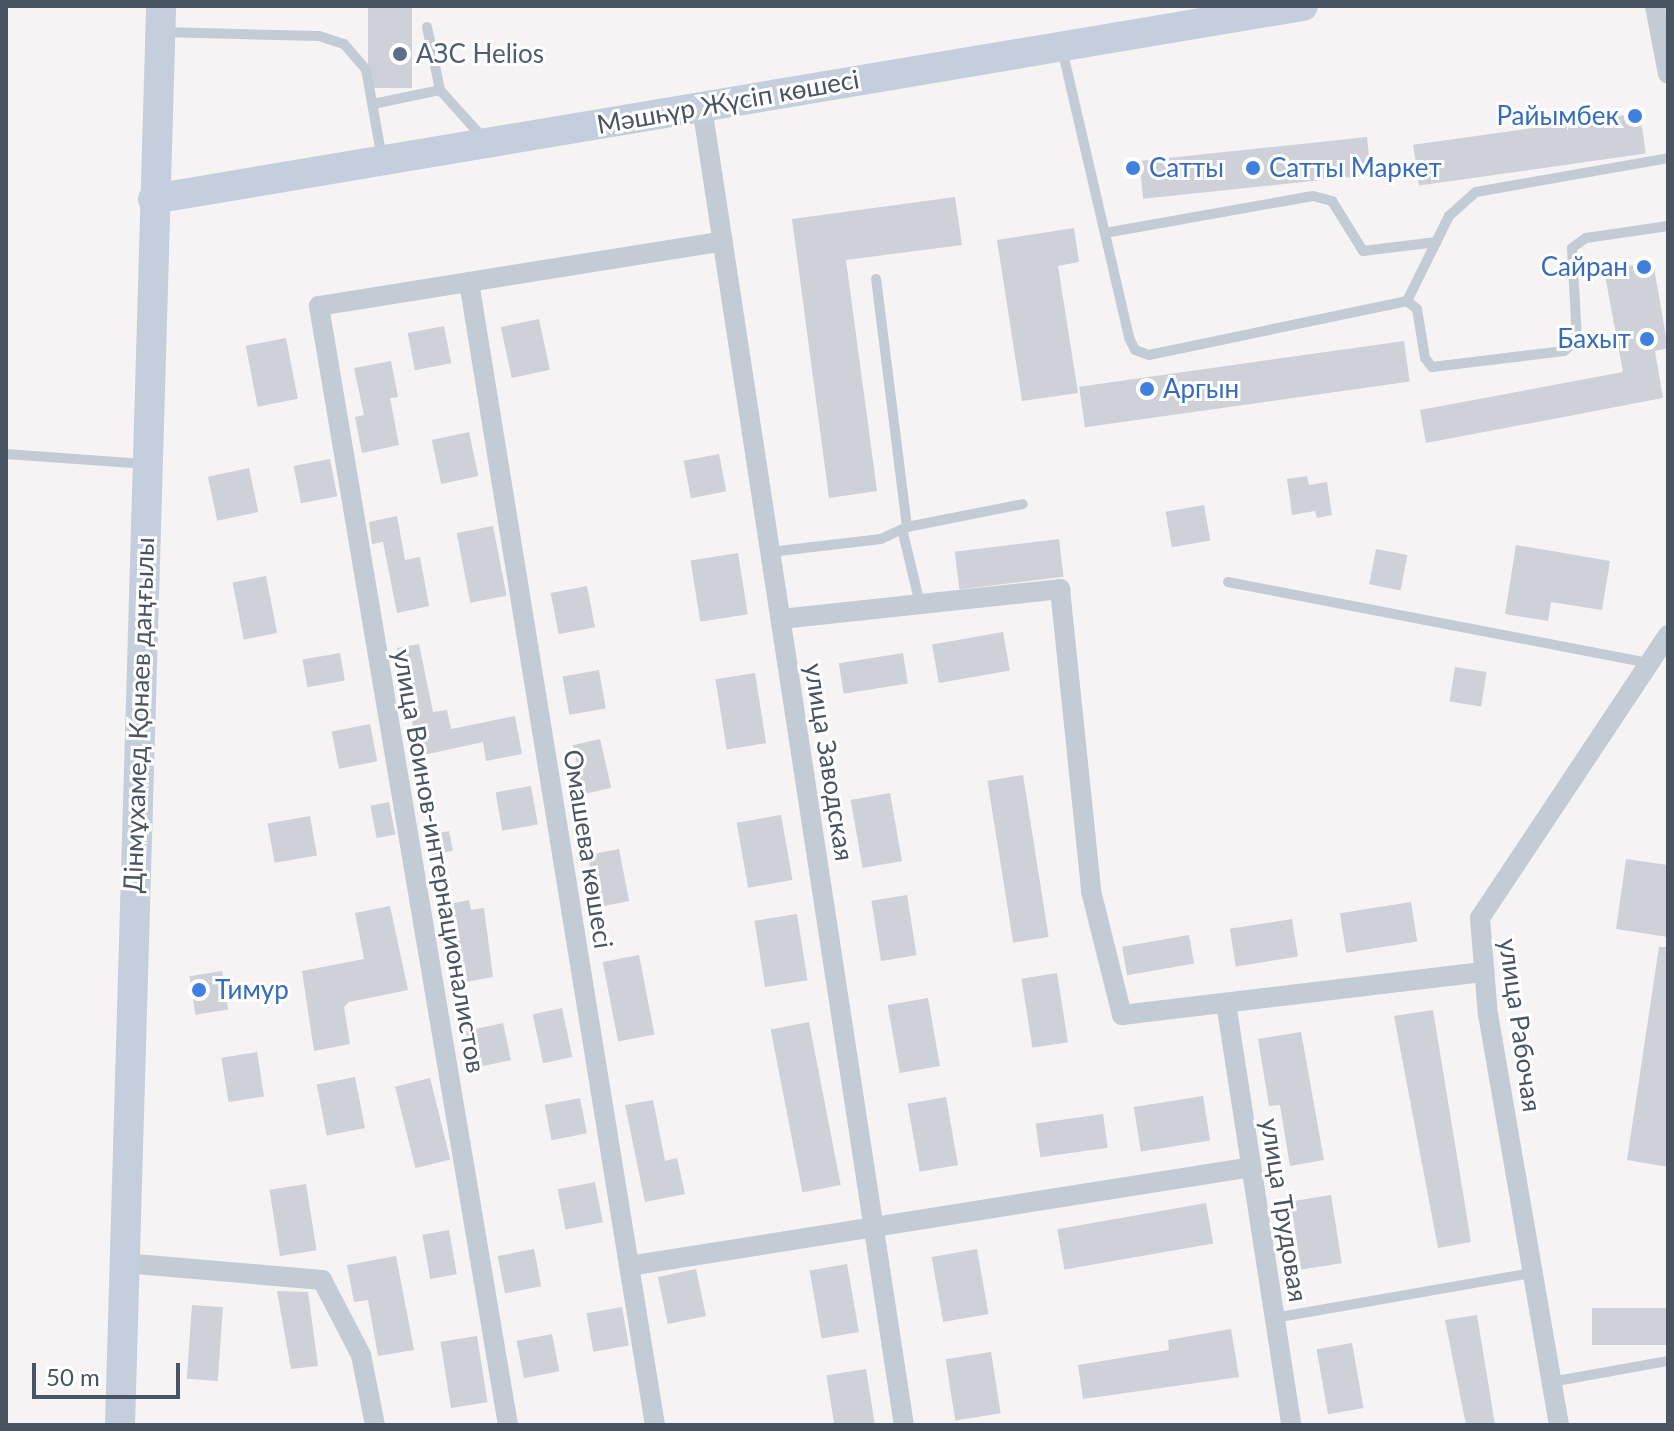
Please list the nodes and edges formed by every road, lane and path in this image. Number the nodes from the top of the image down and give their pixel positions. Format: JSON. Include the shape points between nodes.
{"nodes":[{"id":1,"x":1303,"y":6,"type":"edge"},
{"id":2,"x":1655,"y":6,"type":"edge"},
{"id":3,"x":160,"y":19,"type":"edge"},
{"id":4,"x":427,"y":27,"type":"dead end"},
{"id":5,"x":1062,"y":47,"type":"junction"},
{"id":6,"x":1668,"y":74,"type":"edge"},
{"id":7,"x":440,"y":90,"type":"junction"},
{"id":8,"x":373,"y":104,"type":"junction"},
{"id":9,"x":702,"y":107,"type":"junction"},
{"id":10,"x":487,"y":143,"type":"junction"},
{"id":11,"x":1668,"y":158,"type":"edge"},
{"id":12,"x":382,"y":160,"type":"junction"},
{"id":13,"x":153,"y":199,"type":"junction"},
{"id":14,"x":1668,"y":226,"type":"edge"},
{"id":15,"x":1105,"y":233,"type":"junction"},
{"id":16,"x":723,"y":241,"type":"junction"},
{"id":17,"x":1436,"y":242,"type":"junction"},
{"id":18,"x":876,"y":279,"type":"dead end"},
{"id":19,"x":469,"y":282,"type":"junction"},
{"id":20,"x":1407,"y":301,"type":"junction"},
{"id":21,"x":6,"y":454,"type":"edge"},
{"id":22,"x":146,"y":464,"type":"junction"},
{"id":23,"x":1023,"y":504,"type":"dead end"},
{"id":24,"x":905,"y":530,"type":"junction"},
{"id":25,"x":770,"y":552,"type":"junction"},
{"id":26,"x":1228,"y":582,"type":"dead end"},
{"id":27,"x":920,"y":604,"type":"junction"},
{"id":28,"x":781,"y":619,"type":"junction"},
{"id":29,"x":1668,"y":635,"type":"edge"},
{"id":30,"x":1651,"y":663,"type":"junction"},
{"id":31,"x":1484,"y":972,"type":"junction"},
{"id":32,"x":1226,"y":1003,"type":"junction"},
{"id":33,"x":1251,"y":1167,"type":"junction"},
{"id":34,"x":874,"y":1229,"type":"junction"},
{"id":35,"x":124,"y":1263,"type":"junction"},
{"id":36,"x":629,"y":1266,"type":"junction"},
{"id":37,"x":1532,"y":1273,"type":"junction"},
{"id":38,"x":1274,"y":1318,"type":"junction"},
{"id":39,"x":1668,"y":1361,"type":"edge"},
{"id":40,"x":1551,"y":1382,"type":"junction"},
{"id":41,"x":120,"y":1425,"type":"edge"},
{"id":42,"x":375,"y":1425,"type":"edge"},
{"id":43,"x":508,"y":1425,"type":"edge"},
{"id":44,"x":655,"y":1425,"type":"edge"},
{"id":45,"x":904,"y":1425,"type":"edge"},
{"id":46,"x":1291,"y":1425,"type":"edge"},
{"id":47,"x":1559,"y":1425,"type":"edge"}],
"edges":[{"from":1,"to":5,"type":"main road","name":"Мәшһүр Жүсіп көшесі"},
{"from":2,"to":6,"type":"street"},
{"from":3,"to":8,"type":"lane","via":[[319,36],[344,44],[366,69]]},
{"from":3,"to":13,"type":"main road","name":"Дінмұхамед Қонаев даңғылы"},
{"from":4,"to":7,"type":"lane"},
{"from":5,"to":9,"type":"main road","name":"Мәшһүр Жүсіп көшесі"},
{"from":5,"to":15,"type":"lane"},
{"from":7,"to":8,"type":"lane"},
{"from":7,"to":10,"type":"lane"},
{"from":8,"to":12,"type":"lane"},
{"from":9,"to":10,"type":"main road","name":"Мәшһүр Жүсіп көшесі"},
{"from":9,"to":16,"type":"street","name":"улица Заводская"},
{"from":10,"to":12,"type":"main road","name":"Мәшһүр Жүсіп көшесі"},
{"from":11,"to":17,"type":"lane","via":[[1476,192],[1449,216]]},
{"from":12,"to":13,"type":"main road","name":"Мәшһүр Жүсіп көшесі"},
{"from":13,"to":22,"type":"main road","name":"Дінмұхамед Қонаев даңғылы"},
{"from":14,"to":20,"type":"lane","via":[[1586,238],[1572,248],[1577,340],[1564,351],[1432,367],[1425,358],[1417,309]]},
{"from":15,"to":17,"type":"lane","via":[[1313,196],[1332,201],[1363,251]]},
{"from":15,"to":20,"type":"lane","via":[[1129,338],[1135,350],[1149,355]]},
{"from":16,"to":19,"type":"street"},
{"from":16,"to":25,"type":"street","name":"улица Заводская"},
{"from":17,"to":20,"type":"lane"},
{"from":18,"to":24,"type":"lane"},
{"from":19,"to":36,"type":"street","name":"Омашева көшесі"},
{"from":19,"to":43,"type":"street","name":"улица Воинов-интернационалистов","via":[[319,306]]},
{"from":21,"to":22,"type":"lane"},
{"from":22,"to":35,"type":"main road","name":"Дінмұхамед Қонаев даңғылы"},
{"from":23,"to":24,"type":"lane"},
{"from":24,"to":25,"type":"lane"},
{"from":24,"to":27,"type":"lane"},
{"from":25,"to":28,"type":"street","name":"улица Заводская"},
{"from":26,"to":30,"type":"lane"},
{"from":27,"to":28,"type":"street"},
{"from":27,"to":32,"type":"street","via":[[1060,589],[1091,891],[1122,1015]]},
{"from":28,"to":34,"type":"street","name":"улица Заводская"},
{"from":29,"to":30,"type":"street","name":"улица Рабочая"},
{"from":30,"to":31,"type":"street","name":"улица Рабочая","via":[[1480,918]]},
{"from":31,"to":32,"type":"street"},
{"from":31,"to":37,"type":"street","name":"улица Рабочая"},
{"from":32,"to":33,"type":"street","name":"улица Трудовая"},
{"from":33,"to":34,"type":"street"},
{"from":33,"to":38,"type":"street","name":"улица Трудовая"},
{"from":34,"to":36,"type":"street"},
{"from":34,"to":45,"type":"street","name":"улица Заводская"},
{"from":35,"to":41,"type":"main road","name":"Дінмұхамед Қонаев даңғылы"},
{"from":35,"to":42,"type":"street","via":[[322,1280],[361,1355]]},
{"from":36,"to":44,"type":"street","name":"Омашева көшесі"},
{"from":37,"to":38,"type":"lane"},
{"from":37,"to":40,"type":"street","name":"улица Рабочая"},
{"from":38,"to":46,"type":"street","name":"улица Трудовая"},
{"from":39,"to":40,"type":"lane"},
{"from":40,"to":47,"type":"street","name":"улица Рабочая"}]}
